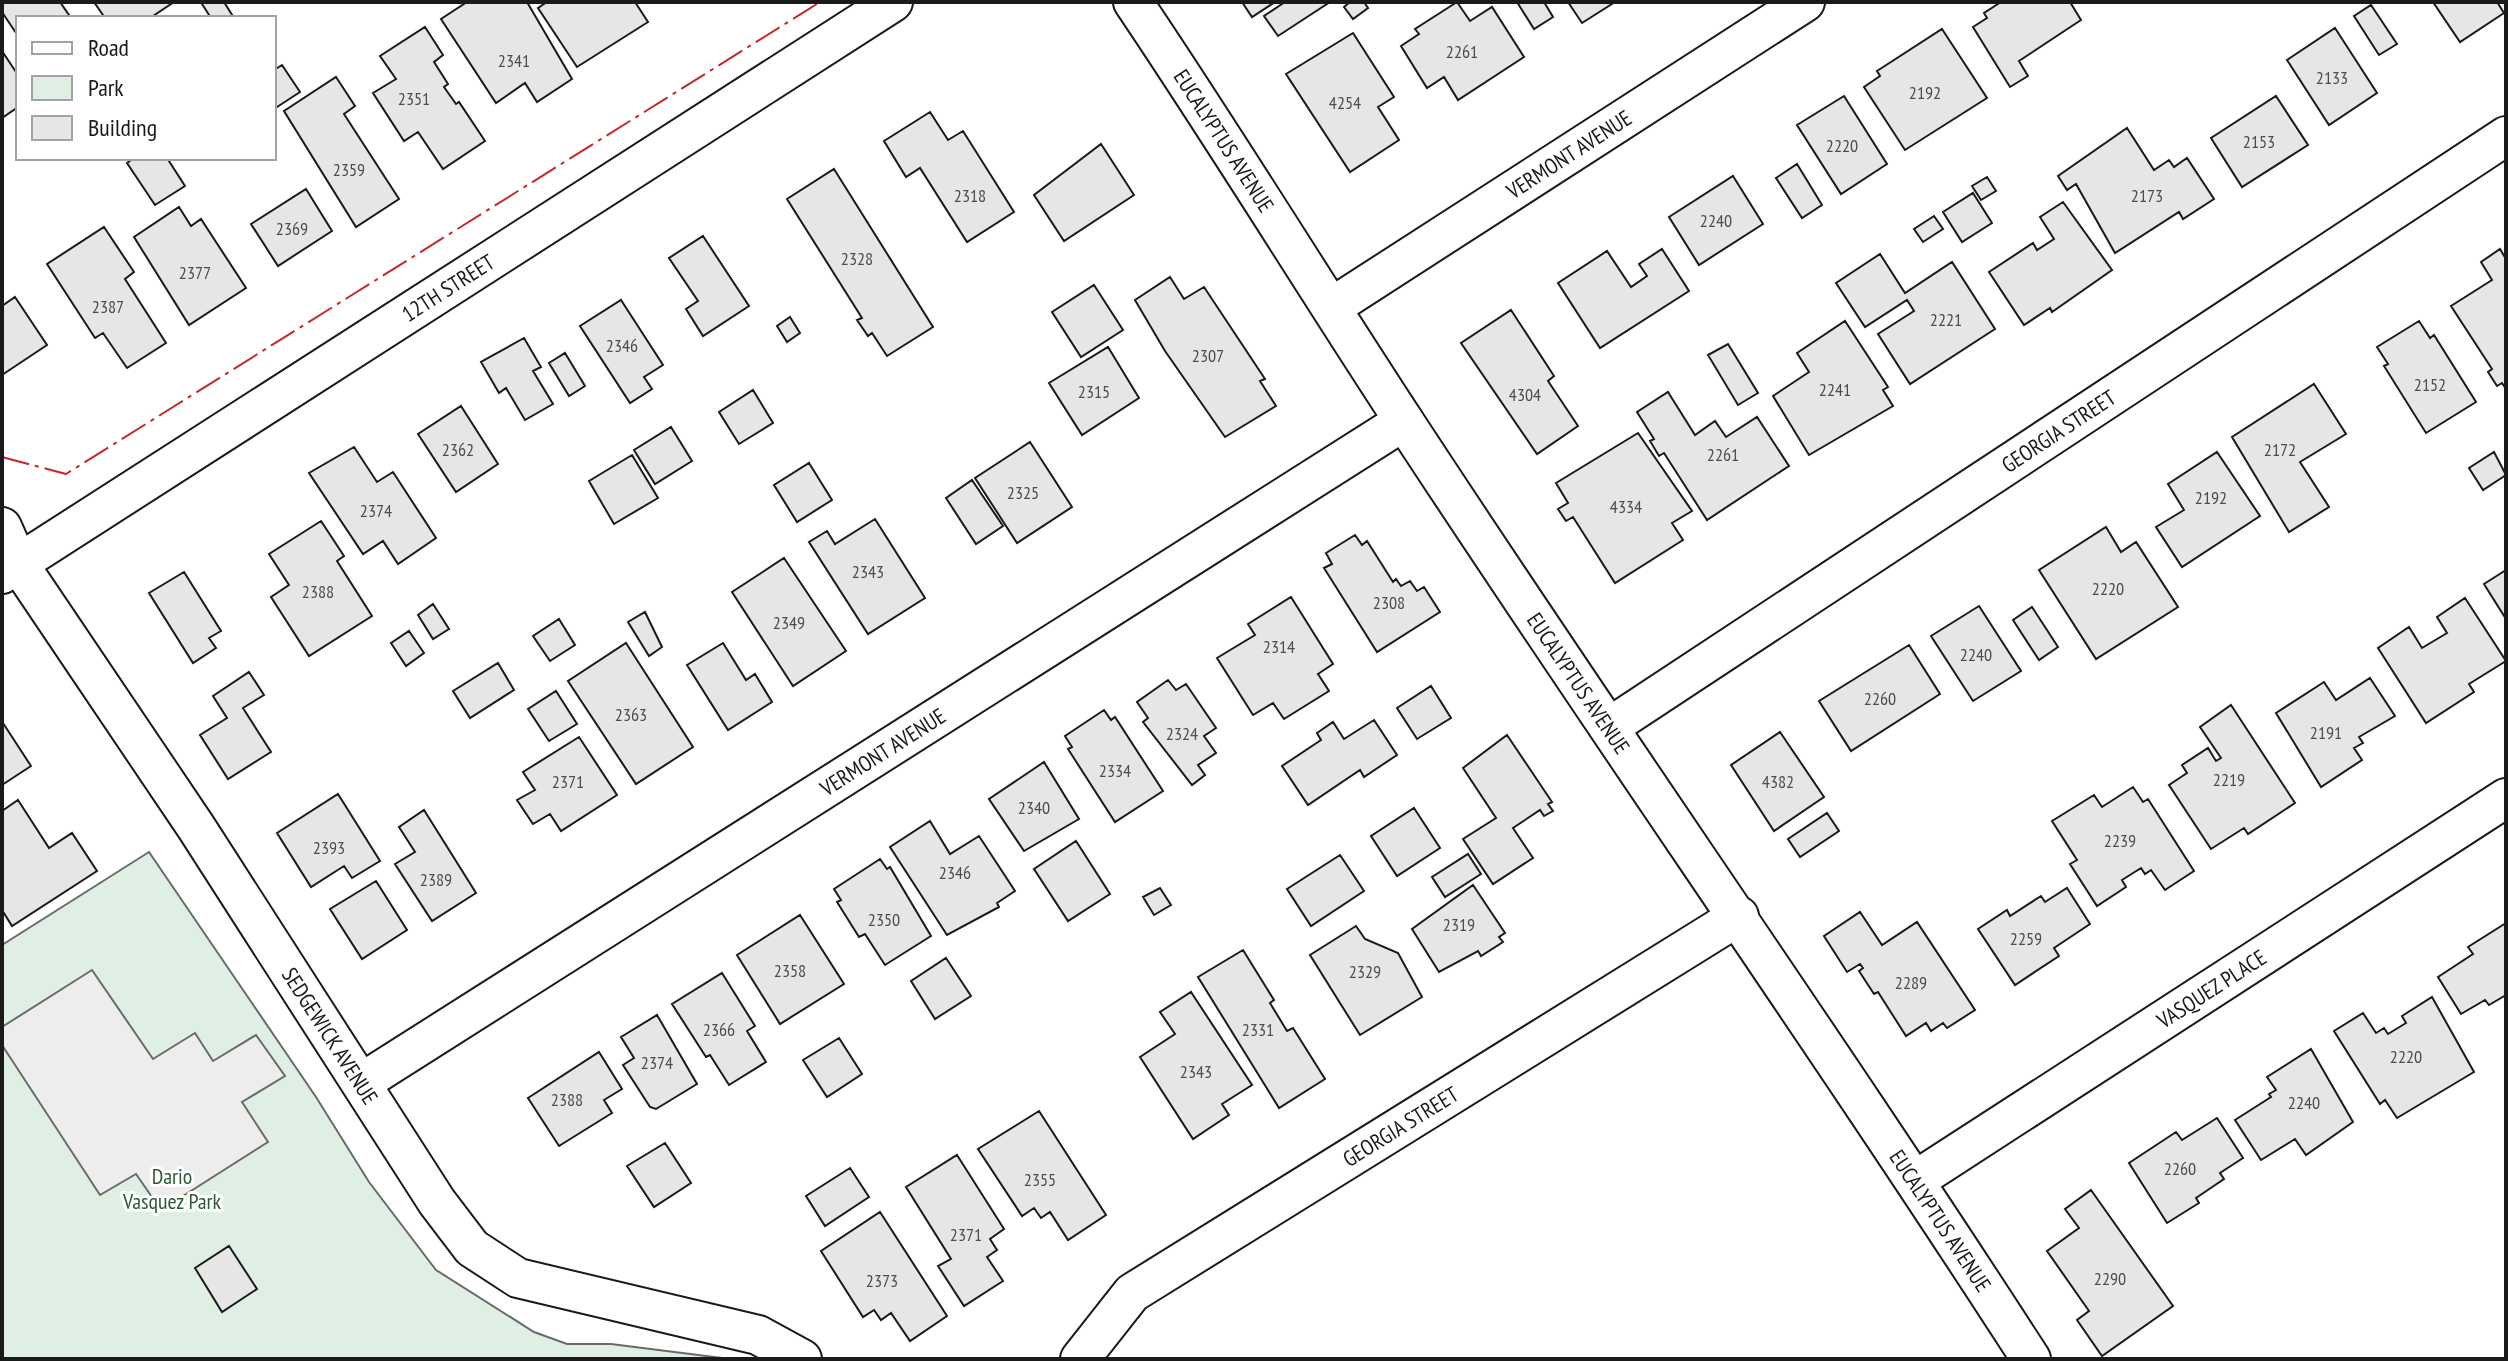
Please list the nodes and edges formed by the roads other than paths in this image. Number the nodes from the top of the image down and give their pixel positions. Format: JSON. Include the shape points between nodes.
{"nodes":[{"id":1,"x":893,"y":2,"type":"edge"},
{"id":2,"x":1133,"y":2,"type":"edge"},
{"id":3,"x":1805,"y":2,"type":"edge"},
{"id":4,"x":2506,"y":136,"type":"edge"},
{"id":5,"x":1332,"y":307,"type":"junction"},
{"id":6,"x":1404,"y":421,"type":"junction"},
{"id":7,"x":2,"y":527,"type":"edge"},
{"id":8,"x":10,"y":568,"type":"edge"},
{"id":9,"x":1611,"y":726,"type":"junction"},
{"id":10,"x":2506,"y":798,"type":"edge"},
{"id":11,"x":1739,"y":916,"type":"junction"},
{"id":12,"x":361,"y":1083,"type":"junction"},
{"id":13,"x":1916,"y":1180,"type":"junction"},
{"id":14,"x":802,"y":1359,"type":"edge"},
{"id":15,"x":1080,"y":1359,"type":"edge"},
{"id":16,"x":2031,"y":1359,"type":"edge"}],
"edges":[{"from":1,"to":8,"type":"street","name":"12TH STREET"},
{"from":2,"to":5,"type":"street","name":"EUCALYPTUS AVENUE"},
{"from":3,"to":5,"type":"street","name":"VERMONT AVENUE"},
{"from":4,"to":9,"type":"street","name":"GEORGIA STREET"},
{"from":5,"to":6,"type":"street","name":"EUCALYPTUS AVENUE"},
{"from":6,"to":9,"type":"street","name":"EUCALYPTUS AVENUE"},
{"from":6,"to":12,"type":"street","name":"VERMONT AVENUE"},
{"from":7,"to":8,"type":"street","name":"SEDGEWICK AVENUE"},
{"from":8,"to":12,"type":"street","name":"SEDGEWICK AVENUE","via":[[196,827]]},
{"from":9,"to":11,"type":"street","name":"EUCALYPTUS AVENUE"},
{"from":10,"to":13,"type":"street","name":"VASQUEZ PLACE"},
{"from":11,"to":13,"type":"street","name":"EUCALYPTUS AVENUE"},
{"from":11,"to":15,"type":"street","name":"GEORGIA STREET","via":[[1132,1293]]},
{"from":12,"to":14,"type":"street","name":"SEDGEWICK AVENUE","via":[[472,1248],[518,1278],[758,1335]]},
{"from":13,"to":16,"type":"street","name":"EUCALYPTUS AVENUE"}]}
